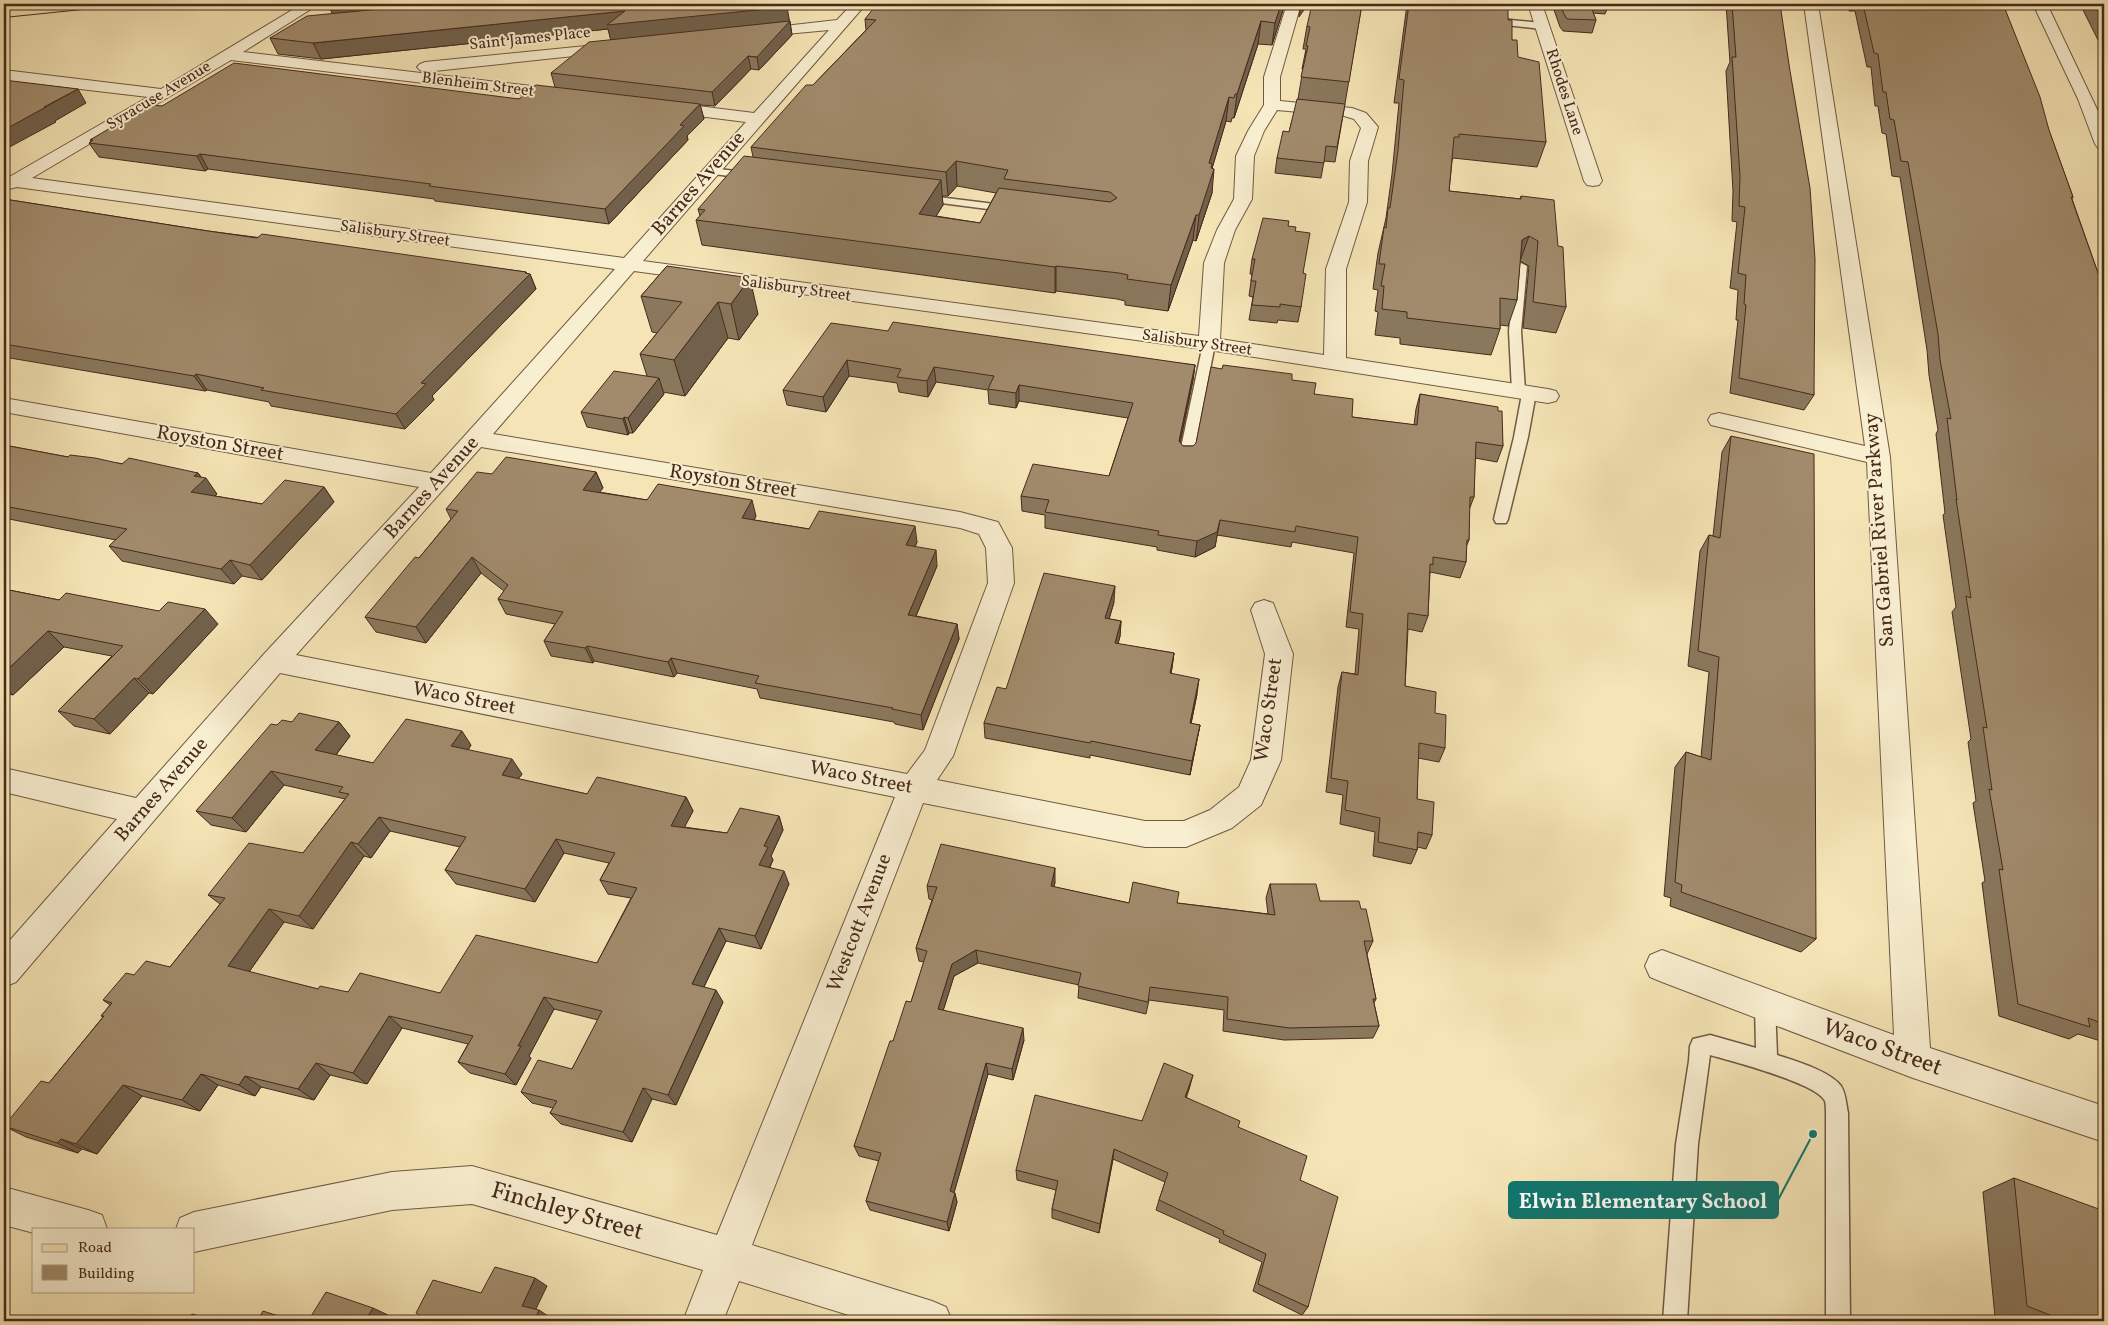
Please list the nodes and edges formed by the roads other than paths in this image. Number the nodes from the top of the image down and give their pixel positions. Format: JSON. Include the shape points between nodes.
{"nodes":[{"id":1,"x":92,"y":4,"type":"edge"},
{"id":2,"x":312,"y":4,"type":"edge"},
{"id":3,"x":859,"y":4,"type":"edge"},
{"id":4,"x":1294,"y":4,"type":"edge"},
{"id":5,"x":1535,"y":4,"type":"edge"},
{"id":6,"x":1811,"y":4,"type":"edge"},
{"id":7,"x":2040,"y":4,"type":"edge"},
{"id":8,"x":4,"y":13,"type":"edge"},
{"id":9,"x":1485,"y":20,"type":"edge"},
{"id":10,"x":839,"y":24,"type":"junction"},
{"id":11,"x":1542,"y":26,"type":"junction"},
{"id":12,"x":283,"y":30,"type":"edge"},
{"id":13,"x":264,"y":32,"type":"junction"},
{"id":14,"x":740,"y":35,"type":"edge"},
{"id":15,"x":631,"y":46,"type":"edge"},
{"id":16,"x":228,"y":55,"type":"junction"},
{"id":17,"x":373,"y":73,"type":"junction"},
{"id":18,"x":4,"y":74,"type":"edge"},
{"id":19,"x":164,"y":94,"type":"junction"},
{"id":20,"x":580,"y":97,"type":"edge"},
{"id":21,"x":2086,"y":99,"type":"junction"},
{"id":22,"x":2104,"y":102,"type":"edge"},
{"id":23,"x":650,"y":105,"type":"edge"},
{"id":24,"x":1272,"y":106,"type":"junction"},
{"id":25,"x":758,"y":118,"type":"junction"},
{"id":26,"x":2104,"y":144,"type":"edge"},
{"id":27,"x":711,"y":171,"type":"junction"},
{"id":28,"x":763,"y":178,"type":"edge"},
{"id":29,"x":1593,"y":181,"type":"dead end"},
{"id":30,"x":9,"y":184,"type":"edge"},
{"id":31,"x":912,"y":196,"type":"edge"},
{"id":32,"x":1020,"y":210,"type":"edge"},
{"id":33,"x":627,"y":266,"type":"junction"},
{"id":34,"x":1522,"y":266,"type":"edge"},
{"id":35,"x":1209,"y":344,"type":"junction"},
{"id":36,"x":1335,"y":363,"type":"junction"},
{"id":37,"x":1532,"y":393,"type":"junction"},
{"id":38,"x":4,"y":406,"type":"edge"},
{"id":39,"x":1719,"y":420,"type":"dead end"},
{"id":40,"x":476,"y":439,"type":"junction"},
{"id":41,"x":1186,"y":457,"type":"edge"},
{"id":42,"x":1878,"y":457,"type":"junction"},
{"id":43,"x":437,"y":482,"type":"junction"},
{"id":44,"x":1501,"y":519,"type":"dead end"},
{"id":45,"x":988,"y":528,"type":"joint"},
{"id":46,"x":1264,"y":610,"type":"dead end"},
{"id":47,"x":274,"y":661,"type":"junction"},
{"id":48,"x":4,"y":780,"type":"edge"},
{"id":49,"x":913,"y":789,"type":"junction"},
{"id":50,"x":142,"y":812,"type":"junction"},
{"id":51,"x":1662,"y":966,"type":"dead end"},
{"id":52,"x":4,"y":971,"type":"edge"},
{"id":53,"x":1765,"y":1005,"type":"junction"},
{"id":54,"x":1913,"y":1060,"type":"junction"},
{"id":55,"x":1767,"y":1062,"type":"junction"},
{"id":56,"x":2104,"y":1124,"type":"edge"},
{"id":57,"x":4,"y":1206,"type":"edge"},
{"id":58,"x":84,"y":1228,"type":"edge"},
{"id":59,"x":195,"y":1232,"type":"edge"},
{"id":60,"x":728,"y":1258,"type":"junction"},
{"id":61,"x":703,"y":1321,"type":"edge"},
{"id":62,"x":932,"y":1321,"type":"edge"},
{"id":63,"x":1675,"y":1321,"type":"edge"},
{"id":64,"x":1838,"y":1321,"type":"edge"}],
"edges":[{"from":1,"to":8,"type":"main road"},
{"from":2,"to":13,"type":"street","name":"Syracuse Avenue"},
{"from":3,"to":10,"type":"street","name":"Barnes Avenue"},
{"from":4,"to":24,"type":"street","via":[[1272,77]]},
{"from":5,"to":11,"type":"street","name":"Rhodes Lane"},
{"from":6,"to":42,"type":"street","name":"San Gabriel River Parkway"},
{"from":7,"to":21,"type":"street"},
{"from":9,"to":11,"type":"lane"},
{"from":10,"to":14,"type":"street"},
{"from":10,"to":25,"type":"street","name":"Barnes Avenue"},
{"from":11,"to":29,"type":"street","name":"Rhodes Lane"},
{"from":12,"to":13,"type":"lane"},
{"from":13,"to":16,"type":"street","name":"Syracuse Avenue"},
{"from":15,"to":17,"type":"street","name":"Saint James Place"},
{"from":16,"to":17,"type":"street","name":"Blenheim Street"},
{"from":16,"to":19,"type":"street","name":"Syracuse Avenue"},
{"from":17,"to":20,"type":"street","name":"Blenheim Street"},
{"from":18,"to":19,"type":"street"},
{"from":19,"to":30,"type":"street","name":"Syracuse Avenue"},
{"from":21,"to":22,"type":"street"},
{"from":21,"to":26,"type":"street"},
{"from":23,"to":25,"type":"street"},
{"from":24,"to":35,"type":"street","via":[[1245,156],[1243,199],[1226,230],[1214,263]]},
{"from":24,"to":36,"type":"street","via":[[1346,111],[1360,116],[1370,127],[1359,161],[1358,202],[1336,269]]},
{"from":25,"to":27,"type":"street","name":"Barnes Avenue"},
{"from":27,"to":28,"type":"lane"},
{"from":27,"to":33,"type":"street","name":"Barnes Avenue"},
{"from":30,"to":33,"type":"street","name":"Salisbury Street"},
{"from":31,"to":32,"type":"lane"},
{"from":33,"to":35,"type":"street","name":"Salisbury Street"},
{"from":33,"to":40,"type":"street","name":"Barnes Avenue"},
{"from":34,"to":37,"type":"lane","via":[[1515,331]]},
{"from":35,"to":36,"type":"street","name":"Salisbury Street"},
{"from":35,"to":41,"type":"lane"},
{"from":36,"to":37,"type":"street","name":"Salisbury Street"},
{"from":37,"to":44,"type":"lane"},
{"from":38,"to":43,"type":"street","name":"Royston Street"},
{"from":39,"to":42,"type":"street"},
{"from":40,"to":43,"type":"street","name":"Barnes Avenue"},
{"from":40,"to":45,"type":"street","name":"Royston Street","via":[[960,520]]},
{"from":42,"to":54,"type":"street","name":"San Gabriel River Parkway"},
{"from":43,"to":47,"type":"street","name":"Barnes Avenue"},
{"from":45,"to":49,"type":"street","name":"Westcott Avenue","via":[[999,548],[1001,582],[938,756]]},
{"from":46,"to":49,"type":"street","name":"Waco Street","via":[[1279,654],[1266,760],[1250,796],[1221,819],[1186,834],[1145,834]]},
{"from":47,"to":49,"type":"street","name":"Waco Street"},
{"from":47,"to":50,"type":"street","name":"Barnes Avenue"},
{"from":48,"to":50,"type":"street"},
{"from":49,"to":60,"type":"street","name":"Westcott Avenue"},
{"from":50,"to":52,"type":"street","name":"Barnes Avenue"},
{"from":51,"to":53,"type":"street","name":"Waco Street"},
{"from":53,"to":54,"type":"street","name":"Waco Street"},
{"from":53,"to":55,"type":"lane"},
{"from":54,"to":56,"type":"street","name":"Waco Street"},
{"from":55,"to":63,"type":"lane","via":[[1710,1045],[1700,1046],[1687,1144]]},
{"from":55,"to":64,"type":"lane","via":[[1822,1083],[1833,1094],[1838,1113]]},
{"from":57,"to":58,"type":"street"},
{"from":59,"to":60,"type":"street","name":"Finchley Street","via":[[392,1191],[472,1185]]},
{"from":60,"to":61,"type":"street","name":"Westcott Avenue"},
{"from":60,"to":62,"type":"street","name":"Finchley Street"}]}
